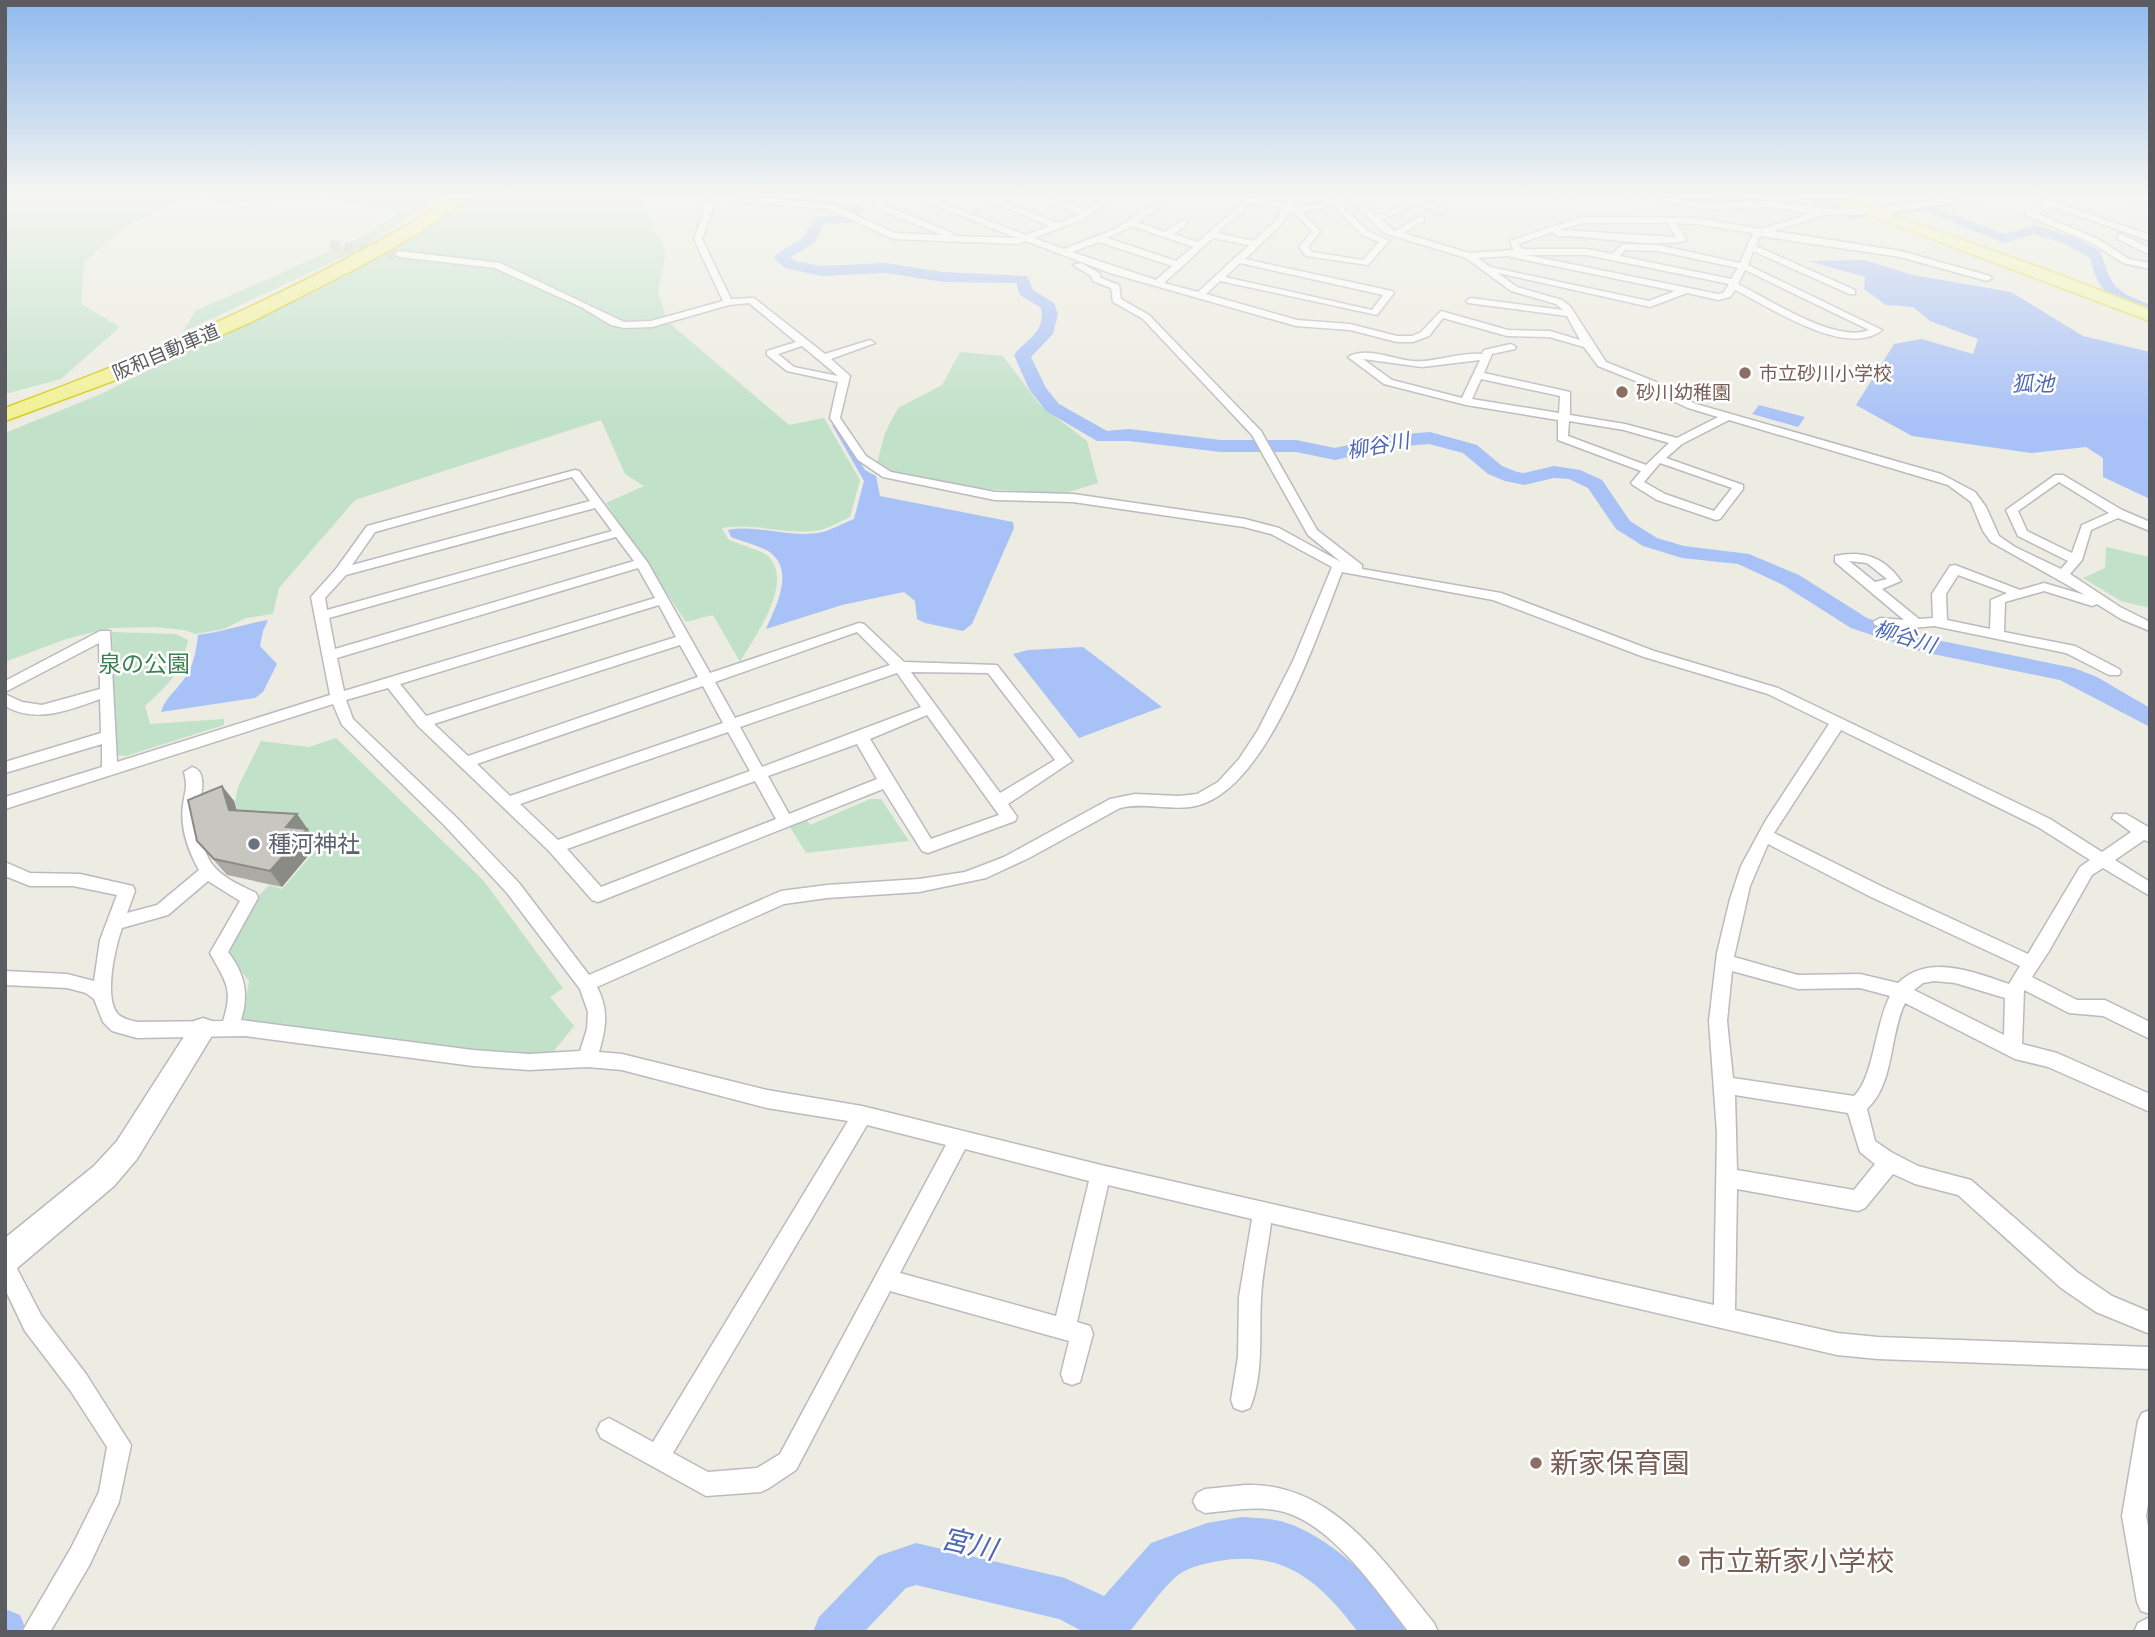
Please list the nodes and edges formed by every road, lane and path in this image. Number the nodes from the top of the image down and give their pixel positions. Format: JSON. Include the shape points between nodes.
{"nodes":[{"id":1,"x":321,"y":271,"type":"tunnel mouth"},
{"id":2,"x":338,"y":271,"type":"tunnel mouth"},
{"id":3,"x":508,"y":271,"type":"edge"},
{"id":4,"x":713,"y":271,"type":"edge"},
{"id":5,"x":1090,"y":271,"type":"edge"},
{"id":6,"x":1120,"y":271,"type":"edge"},
{"id":7,"x":1171,"y":271,"type":"edge"},
{"id":8,"x":1226,"y":271,"type":"edge"},
{"id":9,"x":1290,"y":271,"type":"edge"},
{"id":10,"x":1492,"y":271,"type":"edge"},
{"id":11,"x":1505,"y":271,"type":"edge"},
{"id":12,"x":1593,"y":271,"type":"edge"},
{"id":13,"x":1678,"y":271,"type":"edge"},
{"id":14,"x":1740,"y":271,"type":"edge"},
{"id":15,"x":1754,"y":271,"type":"edge"},
{"id":16,"x":1806,"y":271,"type":"edge"},
{"id":17,"x":1963,"y":271,"type":"edge"},
{"id":18,"x":2030,"y":271,"type":"edge"},
{"id":19,"x":1219,"y":278,"type":"junction"},
{"id":20,"x":1987,"y":278,"type":"dead end"},
{"id":21,"x":1157,"y":284,"type":"junction"},
{"id":22,"x":1734,"y":284,"type":"junction"},
{"id":23,"x":1685,"y":290,"type":"junction"},
{"id":24,"x":1852,"y":292,"type":"dead end"},
{"id":25,"x":1199,"y":296,"type":"junction"},
{"id":26,"x":728,"y":302,"type":"junction"},
{"id":27,"x":1325,"y":303,"type":"junction"},
{"id":28,"x":1571,"y":314,"type":"junction"},
{"id":29,"x":2150,"y":316,"type":"edge"},
{"id":30,"x":1456,"y":318,"type":"junction"},
{"id":31,"x":1306,"y":324,"type":"junction"},
{"id":32,"x":806,"y":342,"type":"junction"},
{"id":33,"x":870,"y":343,"type":"dead end"},
{"id":34,"x":1588,"y":345,"type":"junction"},
{"id":35,"x":1511,"y":347,"type":"dead end"},
{"id":36,"x":1484,"y":357,"type":"junction"},
{"id":37,"x":824,"y":358,"type":"junction"},
{"id":38,"x":1477,"y":375,"type":"junction"},
{"id":39,"x":844,"y":380,"type":"junction"},
{"id":40,"x":1466,"y":401,"type":"junction"},
{"id":41,"x":5,"y":408,"type":"edge"},
{"id":42,"x":5,"y":415,"type":"edge"},
{"id":43,"x":1728,"y":416,"type":"junction"},
{"id":44,"x":1564,"y":417,"type":"junction"},
{"id":45,"x":1678,"y":442,"type":"junction"},
{"id":46,"x":1659,"y":459,"type":"junction"},
{"id":47,"x":1648,"y":470,"type":"junction"},
{"id":48,"x":598,"y":502,"type":"junction"},
{"id":49,"x":2118,"y":513,"type":"junction"},
{"id":50,"x":2150,"y":527,"type":"edge"},
{"id":51,"x":620,"y":532,"type":"junction"},
{"id":52,"x":2076,"y":560,"type":"junction"},
{"id":53,"x":642,"y":563,"type":"junction"},
{"id":54,"x":1338,"y":567,"type":"junction"},
{"id":55,"x":341,"y":572,"type":"junction"},
{"id":56,"x":1364,"y":573,"type":"junction"},
{"id":57,"x":2062,"y":575,"type":"junction"},
{"id":58,"x":1873,"y":587,"type":"dead end"},
{"id":59,"x":2020,"y":594,"type":"junction"},
{"id":60,"x":662,"y":600,"type":"junction"},
{"id":61,"x":2108,"y":607,"type":"junction"},
{"id":62,"x":321,"y":616,"type":"junction"},
{"id":63,"x":1880,"y":622,"type":"dead end"},
{"id":64,"x":1940,"y":623,"type":"junction"},
{"id":65,"x":1916,"y":624,"type":"junction"},
{"id":66,"x":2150,"y":627,"type":"edge"},
{"id":67,"x":1997,"y":635,"type":"junction"},
{"id":68,"x":684,"y":639,"type":"junction"},
{"id":69,"x":331,"y":655,"type":"junction"},
{"id":70,"x":900,"y":667,"type":"junction"},
{"id":71,"x":2114,"y":672,"type":"dead end"},
{"id":72,"x":706,"y":681,"type":"junction"},
{"id":73,"x":391,"y":682,"type":"junction"},
{"id":74,"x":5,"y":687,"type":"edge"},
{"id":75,"x":107,"y":692,"type":"junction"},
{"id":76,"x":338,"y":698,"type":"junction"},
{"id":77,"x":5,"y":699,"type":"edge"},
{"id":78,"x":929,"y":709,"type":"junction"},
{"id":79,"x":1839,"y":721,"type":"junction"},
{"id":80,"x":423,"y":722,"type":"junction"},
{"id":81,"x":731,"y":725,"type":"junction"},
{"id":82,"x":109,"y":736,"type":"junction"},
{"id":83,"x":861,"y":737,"type":"junction"},
{"id":84,"x":468,"y":762,"type":"junction"},
{"id":85,"x":5,"y":768,"type":"edge"},
{"id":86,"x":110,"y":770,"type":"junction"},
{"id":87,"x":192,"y":772,"type":"dead end"},
{"id":88,"x":757,"y":774,"type":"junction"},
{"id":89,"x":886,"y":782,"type":"junction"},
{"id":90,"x":509,"y":802,"type":"junction"},
{"id":91,"x":5,"y":803,"type":"edge"},
{"id":92,"x":998,"y":803,"type":"junction"},
{"id":93,"x":2120,"y":818,"type":"dead end"},
{"id":94,"x":785,"y":821,"type":"junction"},
{"id":95,"x":2147,"y":834,"type":"edge"},
{"id":96,"x":1766,"y":836,"type":"junction"},
{"id":97,"x":555,"y":846,"type":"junction"},
{"id":98,"x":2102,"y":859,"type":"junction"},
{"id":99,"x":5,"y":868,"type":"edge"},
{"id":100,"x":209,"y":872,"type":"junction"},
{"id":101,"x":2150,"y":890,"type":"edge"},
{"id":102,"x":115,"y":923,"type":"junction"},
{"id":103,"x":1726,"y":962,"type":"junction"},
{"id":104,"x":2031,"y":963,"type":"junction"},
{"id":105,"x":5,"y":978,"type":"edge"},
{"id":106,"x":586,"y":984,"type":"junction"},
{"id":107,"x":2017,"y":986,"type":"junction"},
{"id":108,"x":1899,"y":991,"type":"junction"},
{"id":109,"x":101,"y":994,"type":"junction"},
{"id":110,"x":216,"y":1029,"type":"junction"},
{"id":111,"x":2150,"y":1031,"type":"edge"},
{"id":112,"x":2013,"y":1048,"type":"junction"},
{"id":113,"x":587,"y":1059,"type":"junction"},
{"id":114,"x":1726,"y":1085,"type":"junction"},
{"id":115,"x":2150,"y":1103,"type":"edge"},
{"id":116,"x":1856,"y":1105,"type":"junction"},
{"id":117,"x":862,"y":1115,"type":"junction"},
{"id":118,"x":960,"y":1139,"type":"junction"},
{"id":119,"x":1890,"y":1162,"type":"junction"},
{"id":120,"x":1101,"y":1174,"type":"junction"},
{"id":121,"x":1728,"y":1178,"type":"junction"},
{"id":122,"x":1263,"y":1211,"type":"junction"},
{"id":123,"x":5,"y":1258,"type":"edge"},
{"id":124,"x":5,"y":1266,"type":"edge"},
{"id":125,"x":884,"y":1279,"type":"junction"},
{"id":126,"x":1724,"y":1318,"type":"junction"},
{"id":127,"x":2150,"y":1323,"type":"edge"},
{"id":128,"x":1064,"y":1329,"type":"junction"},
{"id":129,"x":2150,"y":1358,"type":"edge"},
{"id":130,"x":1072,"y":1374,"type":"dead end"},
{"id":131,"x":1242,"y":1400,"type":"dead end"},
{"id":132,"x":2150,"y":1421,"type":"edge"},
{"id":133,"x":609,"y":1430,"type":"dead end"},
{"id":134,"x":657,"y":1457,"type":"junction"},
{"id":135,"x":1205,"y":1501,"type":"dead end"},
{"id":136,"x":2150,"y":1602,"type":"edge"},
{"id":137,"x":36,"y":1631,"type":"edge"},
{"id":138,"x":1425,"y":1632,"type":"edge"}],
"edges":[{"from":1,"to":41,"type":"highway","name":"阪和自動車道","via":[[134,359]]},
{"from":2,"to":42,"type":"highway","name":"阪和自動車道","via":[[139,363]]},
{"from":3,"to":26,"type":"street","via":[[624,325],[652,324]]},
{"from":4,"to":26,"type":"street"},
{"from":5,"to":56,"type":"street","via":[[1116,287],[1116,300],[1146,317],[1257,433],[1312,532]]},
{"from":6,"to":21,"type":"street"},
{"from":7,"to":21,"type":"street"},
{"from":8,"to":19,"type":"street"},
{"from":9,"to":27,"type":"street","via":[[1389,293],[1374,313]]},
{"from":10,"to":28,"type":"street","via":[[1514,289],[1559,302]]},
{"from":11,"to":23,"type":"street","via":[[1650,304]]},
{"from":12,"to":23,"type":"street"},
{"from":13,"to":22,"type":"street"},
{"from":14,"to":22,"type":"street"},
{"from":15,"to":22,"type":"street","via":[[1877,330],[1861,337],[1822,330]]},
{"from":16,"to":24,"type":"street"},
{"from":17,"to":20,"type":"street"},
{"from":18,"to":29,"type":"main road"},
{"from":19,"to":25,"type":"street"},
{"from":19,"to":27,"type":"street"},
{"from":21,"to":25,"type":"street"},
{"from":22,"to":23,"type":"street","via":[[1727,295],[1718,297]]},
{"from":25,"to":31,"type":"street"},
{"from":26,"to":32,"type":"street","via":[[751,300]]},
{"from":27,"to":31,"type":"street"},
{"from":28,"to":30,"type":"street","via":[[1474,297]]},
{"from":28,"to":34,"type":"street"},
{"from":30,"to":31,"type":"street","via":[[1441,314],[1425,334],[1406,340],[1350,327]]},
{"from":30,"to":34,"type":"street","via":[[1507,333],[1549,334]]},
{"from":32,"to":37,"type":"street"},
{"from":32,"to":39,"type":"street","via":[[771,353],[791,369]]},
{"from":33,"to":37,"type":"street"},
{"from":34,"to":43,"type":"street","via":[[1602,364],[1692,406]]},
{"from":35,"to":36,"type":"street"},
{"from":36,"to":38,"type":"street"},
{"from":36,"to":40,"type":"street","via":[[1471,355],[1416,365],[1366,355],[1353,357],[1388,382]]},
{"from":37,"to":39,"type":"street"},
{"from":38,"to":40,"type":"street"},
{"from":38,"to":44,"type":"street","via":[[1566,394]]},
{"from":39,"to":54,"type":"street","via":[[835,418],[862,458],[887,475],[995,496],[1073,498],[1245,523],[1275,531]]},
{"from":40,"to":44,"type":"street"},
{"from":43,"to":45,"type":"street"},
{"from":43,"to":57,"type":"street","via":[[1957,484],[1979,502],[1996,540]]},
{"from":44,"to":45,"type":"street"},
{"from":44,"to":47,"type":"street","via":[[1562,438]]},
{"from":45,"to":46,"type":"street"},
{"from":46,"to":47,"type":"street"},
{"from":46,"to":47,"type":"street","via":[[1739,487],[1716,516],[1661,497],[1637,483]]},
{"from":48,"to":51,"type":"street"},
{"from":48,"to":55,"type":"street"},
{"from":48,"to":55,"type":"street","via":[[575,473],[371,529]]},
{"from":49,"to":50,"type":"street"},
{"from":49,"to":52,"type":"street","via":[[2086,528]]},
{"from":49,"to":52,"type":"street","via":[[2059,477],[2012,510],[2022,533]]},
{"from":51,"to":53,"type":"street"},
{"from":51,"to":62,"type":"street"},
{"from":52,"to":57,"type":"street"},
{"from":53,"to":60,"type":"street"},
{"from":53,"to":69,"type":"street"},
{"from":54,"to":56,"type":"street"},
{"from":54,"to":106,"type":"street","via":[[1278,707],[1231,779],[1215,793],[1182,803],[1118,802],[1010,861],[965,878],[780,898]]},
{"from":55,"to":62,"type":"street","via":[[318,597]]},
{"from":56,"to":79,"type":"street","via":[[1496,596],[1649,654],[1773,691]]},
{"from":57,"to":61,"type":"street"},
{"from":58,"to":65,"type":"street"},
{"from":59,"to":61,"type":"street","via":[[2044,587]]},
{"from":59,"to":64,"type":"street","via":[[1955,569],[1939,594]]},
{"from":59,"to":67,"type":"street","via":[[1997,600]]},
{"from":60,"to":68,"type":"street"},
{"from":60,"to":73,"type":"street"},
{"from":61,"to":66,"type":"street"},
{"from":62,"to":69,"type":"street"},
{"from":63,"to":65,"type":"street"},
{"from":64,"to":65,"type":"street"},
{"from":64,"to":67,"type":"street"},
{"from":67,"to":71,"type":"street","via":[[2070,649]]},
{"from":68,"to":72,"type":"street"},
{"from":68,"to":80,"type":"street"},
{"from":69,"to":76,"type":"street"},
{"from":70,"to":72,"type":"street","via":[[859,627]]},
{"from":70,"to":78,"type":"street"},
{"from":70,"to":81,"type":"street"},
{"from":70,"to":92,"type":"street","via":[[992,668],[1064,761]]},
{"from":72,"to":81,"type":"street"},
{"from":72,"to":84,"type":"street"},
{"from":73,"to":76,"type":"street"},
{"from":73,"to":80,"type":"street"},
{"from":74,"to":75,"type":"street","via":[[105,634]]},
{"from":75,"to":77,"type":"street","via":[[43,711],[19,709]]},
{"from":75,"to":82,"type":"street"},
{"from":76,"to":86,"type":"street"},
{"from":76,"to":106,"type":"street","via":[[346,721],[513,888]]},
{"from":78,"to":83,"type":"street"},
{"from":78,"to":92,"type":"street"},
{"from":79,"to":96,"type":"street"},
{"from":79,"to":98,"type":"street","via":[[2044,823]]},
{"from":80,"to":84,"type":"street"},
{"from":81,"to":88,"type":"street"},
{"from":81,"to":90,"type":"street"},
{"from":82,"to":85,"type":"street"},
{"from":82,"to":86,"type":"street"},
{"from":83,"to":88,"type":"street"},
{"from":83,"to":89,"type":"street"},
{"from":84,"to":90,"type":"street"},
{"from":86,"to":91,"type":"street"},
{"from":87,"to":100,"type":"street","via":[[196,787],[191,797],[191,831]]},
{"from":88,"to":94,"type":"street"},
{"from":88,"to":97,"type":"street"},
{"from":89,"to":92,"type":"street","via":[[928,847],[1009,817]]},
{"from":89,"to":94,"type":"street"},
{"from":90,"to":97,"type":"street"},
{"from":93,"to":95,"type":"street"},
{"from":94,"to":97,"type":"street","via":[[598,895]]},
{"from":95,"to":98,"type":"street"},
{"from":96,"to":103,"type":"street","via":[[1742,885]]},
{"from":96,"to":104,"type":"street"},
{"from":98,"to":101,"type":"street"},
{"from":98,"to":104,"type":"street","via":[[2086,872]]},
{"from":99,"to":102,"type":"street","via":[[31,881],[75,880],[127,891]]},
{"from":100,"to":102,"type":"street","via":[[162,910]]},
{"from":100,"to":110,"type":"street","via":[[250,898],[219,953],[239,988],[236,1010]]},
{"from":102,"to":109,"type":"street"},
{"from":103,"to":108,"type":"street","via":[[1798,982],[1860,981]]},
{"from":103,"to":114,"type":"street","via":[[1718,1020]]},
{"from":104,"to":107,"type":"street"},
{"from":105,"to":109,"type":"street","via":[[67,981]]},
{"from":106,"to":113,"type":"street","via":[[596,1000],[597,1027]]},
{"from":107,"to":108,"type":"street","via":[[1926,972]]},
{"from":107,"to":111,"type":"street","via":[[2075,1009],[2105,1008]]},
{"from":107,"to":112,"type":"street"},
{"from":108,"to":112,"type":"street"},
{"from":108,"to":116,"type":"street","via":[[1888,1018],[1874,1083]]},
{"from":109,"to":110,"type":"street","via":[[108,1017],[118,1025],[137,1030]]},
{"from":110,"to":113,"type":"street","via":[[245,1028],[473,1058],[529,1062]]},
{"from":110,"to":123,"type":"street","via":[[104,1176]]},
{"from":112,"to":115,"type":"street","via":[[2050,1059]]},
{"from":113,"to":117,"type":"street","via":[[622,1062],[766,1099]]},
{"from":114,"to":116,"type":"street"},
{"from":114,"to":121,"type":"street"},
{"from":116,"to":119,"type":"street","via":[[1867,1146]]},
{"from":117,"to":118,"type":"street"},
{"from":117,"to":134,"type":"street"},
{"from":118,"to":120,"type":"street"},
{"from":118,"to":125,"type":"street"},
{"from":119,"to":121,"type":"street","via":[[1858,1201]]},
{"from":119,"to":127,"type":"street","via":[[1914,1175],[1964,1187],[2069,1280],[2104,1304]]},
{"from":120,"to":122,"type":"street"},
{"from":120,"to":128,"type":"street"},
{"from":121,"to":126,"type":"street"},
{"from":122,"to":126,"type":"street"},
{"from":122,"to":131,"type":"street"},
{"from":124,"to":137,"type":"street","via":[[33,1323],[118,1445],[111,1494],[80,1558]]},
{"from":125,"to":128,"type":"street"},
{"from":125,"to":134,"type":"street","via":[[788,1462],[761,1480],[706,1484]]},
{"from":126,"to":129,"type":"street","via":[[1837,1344],[1878,1348]]},
{"from":128,"to":130,"type":"street","via":[[1082,1334]]},
{"from":132,"to":136,"type":"street","via":[[2134,1516]]},
{"from":133,"to":134,"type":"street"},
{"from":135,"to":138,"type":"street","via":[[1285,1500],[1317,1516],[1362,1554]]}]}
